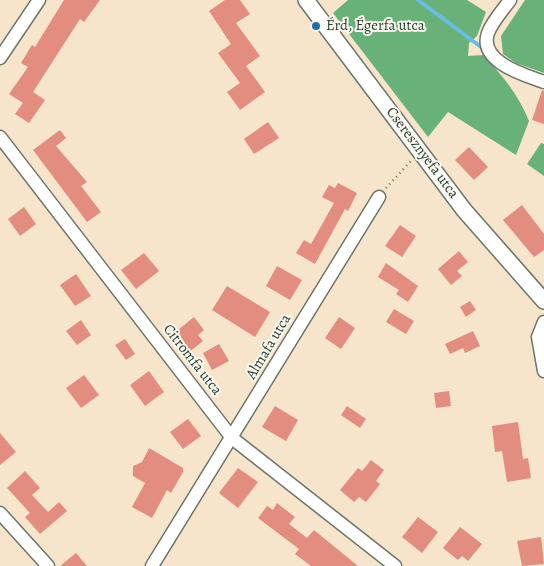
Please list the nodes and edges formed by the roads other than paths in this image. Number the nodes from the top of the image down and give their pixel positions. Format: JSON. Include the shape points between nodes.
{"nodes":[{"id":1,"x":39,"y":0,"type":"edge"},
{"id":2,"x":306,"y":0,"type":"edge"},
{"id":3,"x":510,"y":0,"type":"edge"},
{"id":4,"x":0,"y":58,"type":"edge"},
{"id":5,"x":544,"y":82,"type":"edge"},
{"id":6,"x":0,"y":137,"type":"edge"},
{"id":7,"x":379,"y":197,"type":"road end"},
{"id":8,"x":544,"y":301,"type":"edge"},
{"id":9,"x":544,"y":322,"type":"edge"},
{"id":10,"x":544,"y":371,"type":"edge"},
{"id":11,"x":232,"y":438,"type":"junction"},
{"id":12,"x":0,"y":513,"type":"edge"},
{"id":13,"x":48,"y":566,"type":"edge"},
{"id":14,"x":152,"y":566,"type":"edge"},
{"id":15,"x":395,"y":566,"type":"edge"}],
"edges":[{"from":1,"to":4,"type":"street"},
{"from":2,"to":8,"type":"street","name":"Cseresznyefa utca","via":[[464,210]]},
{"from":3,"to":5,"type":"street","via":[[489,31],[488,48],[510,70]]},
{"from":6,"to":11,"type":"street","name":"Citromfa utca"},
{"from":7,"to":11,"type":"street","name":"Almafa utca"},
{"from":9,"to":10,"type":"street","via":[[538,337]]},
{"from":11,"to":14,"type":"street","name":"Almafa utca"},
{"from":11,"to":15,"type":"street","name":"Citromfa utca"},
{"from":12,"to":13,"type":"street"}]}
